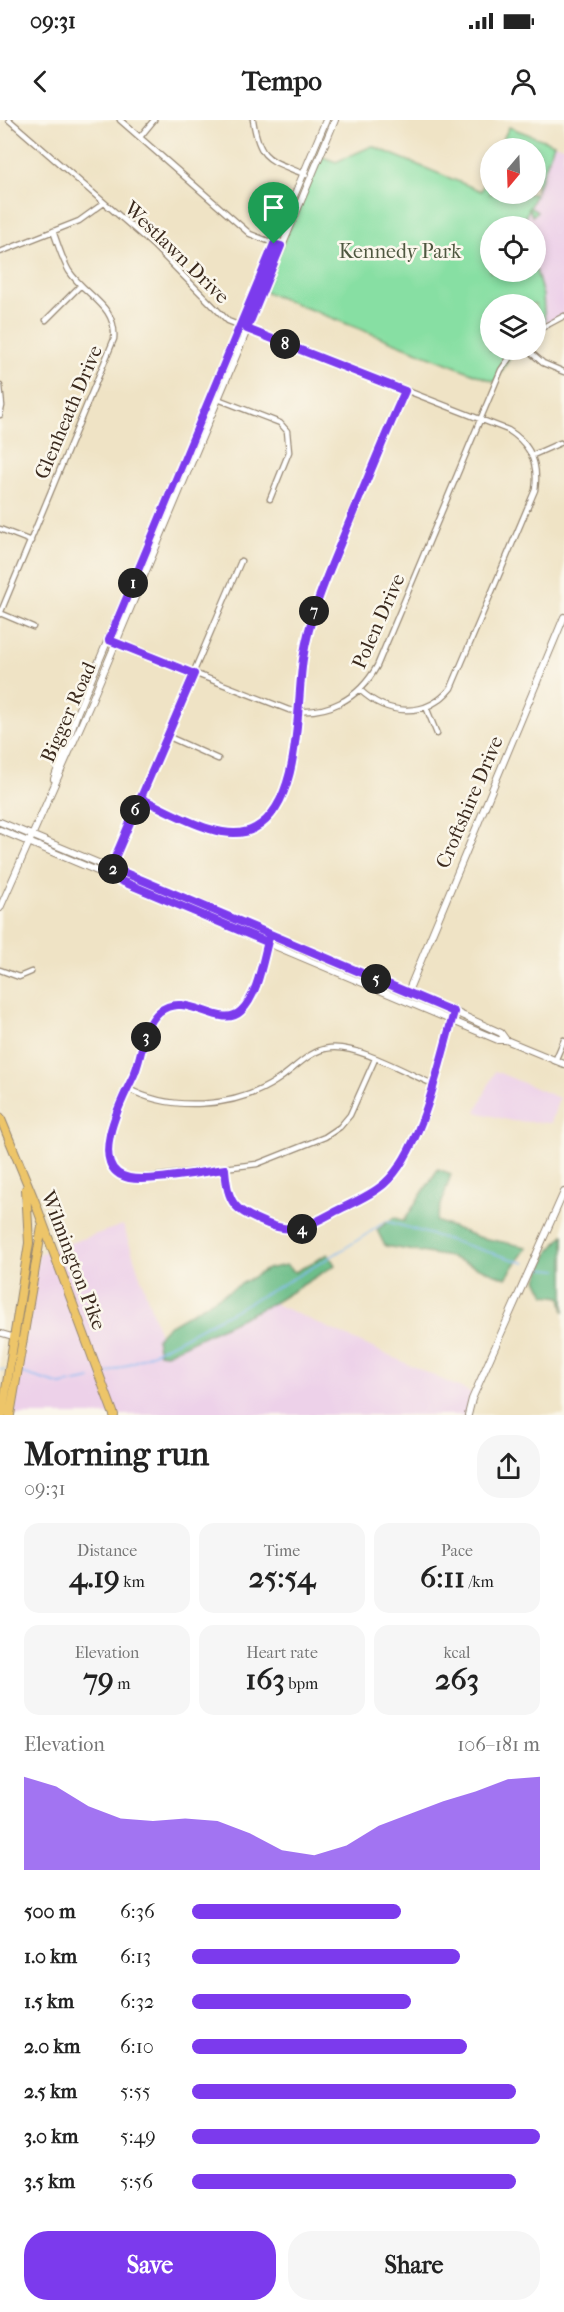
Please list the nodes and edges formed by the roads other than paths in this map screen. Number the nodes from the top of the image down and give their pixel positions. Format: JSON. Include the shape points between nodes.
{"nodes":[{"id":1,"x":9,"y":120,"type":"edge"},
{"id":2,"x":120,"y":120,"type":"edge"},
{"id":3,"x":154,"y":120,"type":"edge"},
{"id":4,"x":253,"y":120,"type":"edge"},
{"id":5,"x":326,"y":120,"type":"edge"},
{"id":6,"x":335,"y":120,"type":"edge"},
{"id":7,"x":140,"y":137,"type":"junction"},
{"id":8,"x":304,"y":173,"type":"junction"},
{"id":9,"x":312,"y":177,"type":"junction"},
{"id":10,"x":104,"y":203,"type":"junction"},
{"id":11,"x":53,"y":231,"type":"junction"},
{"id":12,"x":274,"y":244,"type":"junction"},
{"id":13,"x":281,"y":246,"type":"junction"},
{"id":14,"x":0,"y":252,"type":"edge"},
{"id":15,"x":81,"y":285,"type":"junction"},
{"id":16,"x":564,"y":316,"type":"edge"},
{"id":17,"x":46,"y":320,"type":"dead end"},
{"id":18,"x":240,"y":326,"type":"junction"},
{"id":19,"x":546,"y":326,"type":"edge"},
{"id":20,"x":247,"y":329,"type":"junction"},
{"id":21,"x":508,"y":360,"type":"edge"},
{"id":22,"x":540,"y":360,"type":"edge"},
{"id":23,"x":564,"y":372,"type":"edge"},
{"id":24,"x":0,"y":386,"type":"edge"},
{"id":25,"x":405,"y":391,"type":"junction"},
{"id":26,"x":210,"y":396,"type":"junction"},
{"id":27,"x":218,"y":399,"type":"junction"},
{"id":28,"x":0,"y":415,"type":"edge"},
{"id":29,"x":481,"y":419,"type":"junction"},
{"id":30,"x":560,"y":443,"type":"dead end"},
{"id":31,"x":533,"y":455,"type":"junction"},
{"id":32,"x":270,"y":499,"type":"dead end"},
{"id":33,"x":0,"y":529,"type":"edge"},
{"id":34,"x":31,"y":541,"type":"junction"},
{"id":35,"x":241,"y":561,"type":"dead end"},
{"id":36,"x":0,"y":613,"type":"edge"},
{"id":37,"x":564,"y":617,"type":"edge"},
{"id":38,"x":33,"y":627,"type":"dead end"},
{"id":39,"x":112,"y":641,"type":"junction"},
{"id":40,"x":194,"y":674,"type":"junction"},
{"id":41,"x":360,"y":690,"type":"junction"},
{"id":42,"x":426,"y":708,"type":"junction"},
{"id":43,"x":298,"y":711,"type":"junction"},
{"id":44,"x":437,"y":734,"type":"dead end"},
{"id":45,"x":167,"y":736,"type":"junction"},
{"id":46,"x":218,"y":759,"type":"dead end"},
{"id":47,"x":140,"y":798,"type":"junction"},
{"id":48,"x":0,"y":822,"type":"edge"},
{"id":49,"x":0,"y":830,"type":"edge"},
{"id":50,"x":30,"y":837,"type":"junction"},
{"id":51,"x":111,"y":867,"type":"junction"},
{"id":52,"x":107,"y":875,"type":"junction"},
{"id":53,"x":0,"y":908,"type":"edge"},
{"id":54,"x":270,"y":934,"type":"junction"},
{"id":55,"x":267,"y":942,"type":"junction"},
{"id":56,"x":0,"y":970,"type":"edge"},
{"id":57,"x":31,"y":972,"type":"dead end"},
{"id":58,"x":407,"y":992,"type":"junction"},
{"id":59,"x":404,"y":1000,"type":"junction"},
{"id":60,"x":454,"y":1012,"type":"junction"},
{"id":61,"x":452,"y":1020,"type":"junction"},
{"id":62,"x":506,"y":1040,"type":"junction"},
{"id":63,"x":564,"y":1040,"type":"edge"},
{"id":64,"x":375,"y":1059,"type":"junction"},
{"id":65,"x":555,"y":1061,"type":"junction"},
{"id":66,"x":564,"y":1064,"type":"edge"},
{"id":67,"x":433,"y":1084,"type":"junction"},
{"id":68,"x":127,"y":1088,"type":"junction"},
{"id":69,"x":0,"y":1117,"type":"edge"},
{"id":70,"x":225,"y":1169,"type":"junction"},
{"id":71,"x":25,"y":1178,"type":"junction"},
{"id":72,"x":564,"y":1192,"type":"edge"},
{"id":73,"x":43,"y":1224,"type":"junction"},
{"id":74,"x":28,"y":1244,"type":"junction"},
{"id":75,"x":39,"y":1246,"type":"junction"},
{"id":76,"x":19,"y":1306,"type":"junction"},
{"id":77,"x":28,"y":1308,"type":"junction"},
{"id":78,"x":0,"y":1333,"type":"edge"},
{"id":79,"x":14,"y":1337,"type":"junction"},
{"id":80,"x":23,"y":1339,"type":"junction"},
{"id":81,"x":13,"y":1372,"type":"junction"},
{"id":82,"x":2,"y":1415,"type":"edge"},
{"id":83,"x":10,"y":1415,"type":"edge"},
{"id":84,"x":114,"y":1415,"type":"edge"},
{"id":85,"x":468,"y":1415,"type":"edge"}],
"edges":[{"from":1,"to":10,"type":"street","name":"Westlawn Drive"},
{"from":2,"to":7,"type":"street"},
{"from":3,"to":7,"type":"street"},
{"from":4,"to":8,"type":"street","via":[[261,152]]},
{"from":5,"to":8,"type":"street","name":"Bigger Road"},
{"from":6,"to":9,"type":"street","name":"Bigger Road"},
{"from":7,"to":12,"type":"street","via":[[250,234]]},
{"from":8,"to":9,"type":"street"},
{"from":8,"to":12,"type":"street","name":"Bigger Road"},
{"from":9,"to":13,"type":"street","name":"Bigger Road"},
{"from":10,"to":11,"type":"street","via":[[88,216]]},
{"from":10,"to":18,"type":"street","name":"Westlawn Drive","via":[[153,245],[220,316]]},
{"from":11,"to":14,"type":"street"},
{"from":11,"to":15,"type":"street","name":"Glenheath Drive","via":[[69,270]]},
{"from":12,"to":13,"type":"street"},
{"from":12,"to":18,"type":"street","name":"Bigger Road"},
{"from":13,"to":20,"type":"street","name":"Bigger Road"},
{"from":15,"to":17,"type":"street"},
{"from":15,"to":34,"type":"street","name":"Glenheath Drive","via":[[110,314],[114,339]]},
{"from":16,"to":19,"type":"street"},
{"from":18,"to":20,"type":"street","name":"Westlawn Drive"},
{"from":18,"to":26,"type":"street","name":"Bigger Road"},
{"from":20,"to":25,"type":"street","name":"Westlawn Drive"},
{"from":20,"to":27,"type":"street","name":"Bigger Road"},
{"from":21,"to":29,"type":"street","name":"Polen Drive"},
{"from":22,"to":23,"type":"street"},
{"from":24,"to":28,"type":"street"},
{"from":25,"to":29,"type":"street","name":"Westlawn Drive"},
{"from":25,"to":43,"type":"street","via":[[319,597],[304,655]]},
{"from":26,"to":27,"type":"street"},
{"from":26,"to":39,"type":"street","name":"Bigger Road"},
{"from":27,"to":32,"type":"street","via":[[280,423],[287,431],[289,452]]},
{"from":27,"to":39,"type":"street","name":"Bigger Road"},
{"from":29,"to":31,"type":"street","name":"Westlawn Drive","via":[[514,434]]},
{"from":29,"to":41,"type":"street","name":"Polen Drive","via":[[377,666]]},
{"from":30,"to":31,"type":"street"},
{"from":31,"to":42,"type":"street","via":[[535,490],[471,644],[451,688]]},
{"from":33,"to":34,"type":"street"},
{"from":34,"to":36,"type":"street","name":"Glenheath Drive"},
{"from":35,"to":40,"type":"street"},
{"from":36,"to":38,"type":"street"},
{"from":37,"to":58,"type":"street","name":"Croftshire Drive"},
{"from":39,"to":40,"type":"street","name":"Polen Drive"},
{"from":39,"to":50,"type":"street","name":"Bigger Road","via":[[58,762]]},
{"from":40,"to":43,"type":"street","name":"Polen Drive"},
{"from":40,"to":45,"type":"street"},
{"from":41,"to":42,"type":"street","via":[[390,709]]},
{"from":41,"to":43,"type":"street","name":"Polen Drive","via":[[326,709]]},
{"from":42,"to":44,"type":"street"},
{"from":43,"to":47,"type":"street","via":[[281,799],[270,817],[256,828],[223,833]]},
{"from":45,"to":46,"type":"street"},
{"from":45,"to":47,"type":"street"},
{"from":47,"to":51,"type":"street"},
{"from":48,"to":50,"type":"street"},
{"from":49,"to":50,"type":"street"},
{"from":50,"to":51,"type":"street"},
{"from":50,"to":52,"type":"street"},
{"from":50,"to":53,"type":"street","name":"Bigger Road"},
{"from":51,"to":52,"type":"street"},
{"from":51,"to":54,"type":"street"},
{"from":52,"to":55,"type":"street"},
{"from":54,"to":55,"type":"street"},
{"from":54,"to":58,"type":"street"},
{"from":55,"to":59,"type":"street"},
{"from":55,"to":68,"type":"street","via":[[250,999],[237,1014],[225,1017],[177,1005],[156,1016]]},
{"from":56,"to":57,"type":"street","via":[[19,977]]},
{"from":58,"to":59,"type":"street","name":"Croftshire Drive"},
{"from":58,"to":60,"type":"street"},
{"from":59,"to":61,"type":"street"},
{"from":60,"to":61,"type":"street"},
{"from":60,"to":62,"type":"street","via":[[501,1033]]},
{"from":61,"to":62,"type":"street"},
{"from":61,"to":67,"type":"street"},
{"from":62,"to":65,"type":"street"},
{"from":63,"to":65,"type":"street"},
{"from":64,"to":67,"type":"street"},
{"from":64,"to":68,"type":"street","via":[[347,1049],[325,1049],[310,1055],[268,1086],[228,1100],[171,1104]]},
{"from":64,"to":70,"type":"street","via":[[350,1115],[331,1134],[269,1161]]},
{"from":65,"to":66,"type":"street"},
{"from":67,"to":70,"type":"street","via":[[417,1133],[388,1179],[371,1193],[310,1226],[286,1229],[239,1211],[228,1196]]},
{"from":68,"to":70,"type":"street","via":[[107,1149],[112,1166],[120,1174],[134,1179]]},
{"from":69,"to":71,"type":"main road","name":"Wilmington Pike"},
{"from":71,"to":73,"type":"main road","name":"Wilmington Pike"},
{"from":71,"to":74,"type":"main road"},
{"from":72,"to":85,"type":"street"},
{"from":73,"to":75,"type":"main road"},
{"from":73,"to":84,"type":"main road","name":"Wilmington Pike"},
{"from":74,"to":75,"type":"main road"},
{"from":74,"to":76,"type":"main road"},
{"from":75,"to":77,"type":"main road"},
{"from":76,"to":77,"type":"main road"},
{"from":76,"to":79,"type":"main road"},
{"from":77,"to":80,"type":"main road"},
{"from":78,"to":79,"type":"street"},
{"from":79,"to":80,"type":"street"},
{"from":79,"to":81,"type":"main road"},
{"from":80,"to":81,"type":"main road"},
{"from":81,"to":82,"type":"main road"},
{"from":81,"to":83,"type":"main road"}]}
